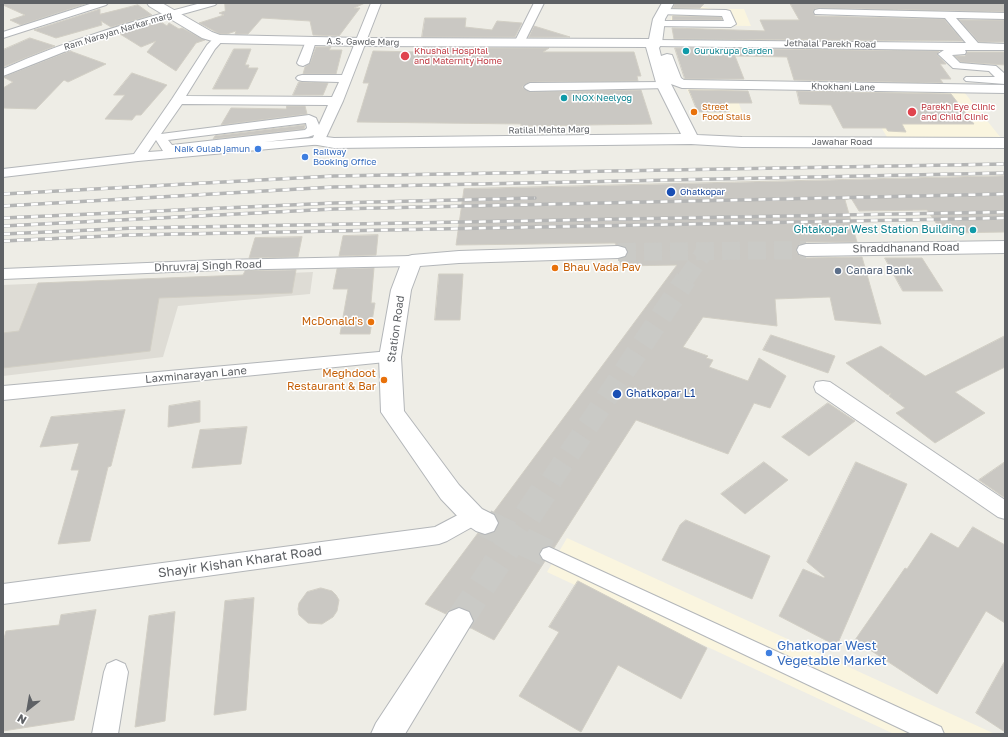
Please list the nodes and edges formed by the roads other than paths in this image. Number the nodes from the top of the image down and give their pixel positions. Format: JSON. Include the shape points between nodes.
{"nodes":[{"id":1,"x":103,"y":3,"type":"edge"},
{"id":2,"x":153,"y":3,"type":"edge"},
{"id":3,"x":212,"y":3,"type":"edge"},
{"id":4,"x":376,"y":3,"type":"edge"},
{"id":5,"x":539,"y":3,"type":"edge"},
{"id":6,"x":665,"y":7,"type":"edge"},
{"id":7,"x":819,"y":12,"type":"dead end"},
{"id":8,"x":170,"y":14,"type":"junction"},
{"id":9,"x":1005,"y":16,"type":"edge"},
{"id":10,"x":951,"y":18,"type":"junction"},
{"id":11,"x":658,"y":24,"type":"junction"},
{"id":12,"x":1001,"y":28,"type":"dead end"},
{"id":13,"x":3,"y":35,"type":"edge"},
{"id":14,"x":219,"y":39,"type":"junction"},
{"id":15,"x":311,"y":41,"type":"junction"},
{"id":16,"x":1005,"y":41,"type":"edge"},
{"id":17,"x":362,"y":42,"type":"junction"},
{"id":18,"x":655,"y":42,"type":"junction"},
{"id":19,"x":519,"y":43,"type":"junction"},
{"id":20,"x":971,"y":43,"type":"junction"},
{"id":21,"x":1001,"y":50,"type":"edge"},
{"id":22,"x":303,"y":63,"type":"dead end"},
{"id":23,"x":3,"y":73,"type":"edge"},
{"id":24,"x":302,"y":78,"type":"dead end"},
{"id":25,"x":346,"y":79,"type":"junction"},
{"id":26,"x":970,"y":79,"type":"dead end"},
{"id":27,"x":1005,"y":80,"type":"edge"},
{"id":28,"x":664,"y":86,"type":"junction"},
{"id":29,"x":530,"y":87,"type":"dead end"},
{"id":30,"x":1005,"y":89,"type":"edge"},
{"id":31,"x":178,"y":100,"type":"junction"},
{"id":32,"x":337,"y":101,"type":"junction"},
{"id":33,"x":319,"y":132,"type":"junction"},
{"id":34,"x":689,"y":134,"type":"junction"},
{"id":35,"x":294,"y":139,"type":"junction"},
{"id":36,"x":1005,"y":143,"type":"edge"},
{"id":37,"x":138,"y":157,"type":"junction"},
{"id":38,"x":3,"y":173,"type":"edge"},
{"id":39,"x":1005,"y":247,"type":"edge"},
{"id":40,"x":806,"y":250,"type":"tunnel mouth"},
{"id":41,"x":618,"y":252,"type":"tunnel mouth"},
{"id":42,"x":412,"y":261,"type":"junction"},
{"id":43,"x":3,"y":274,"type":"edge"},
{"id":44,"x":390,"y":357,"type":"junction"},
{"id":45,"x":823,"y":387,"type":"dead end"},
{"id":46,"x":3,"y":393,"type":"edge"},
{"id":47,"x":1005,"y":511,"type":"edge"},
{"id":48,"x":479,"y":520,"type":"joint"},
{"id":49,"x":549,"y":554,"type":"tunnel mouth"},
{"id":50,"x":3,"y":594,"type":"edge"},
{"id":51,"x":459,"y":622,"type":"tunnel mouth"},
{"id":52,"x":116,"y":672,"type":"dead end"},
{"id":53,"x":105,"y":734,"type":"edge"},
{"id":54,"x":387,"y":734,"type":"edge"},
{"id":55,"x":934,"y":734,"type":"edge"}],
"edges":[{"from":1,"to":13,"type":"street"},
{"from":2,"to":8,"type":"street","name":"A.S. Gawde Marg"},
{"from":3,"to":8,"type":"street","name":"Ram Narayan Narkar marg"},
{"from":4,"to":17,"type":"street"},
{"from":5,"to":19,"type":"street"},
{"from":6,"to":11,"type":"street"},
{"from":6,"to":11,"type":"street","via":[[726,13],[731,24]]},
{"from":7,"to":10,"type":"street"},
{"from":8,"to":14,"type":"street","name":"A.S. Gawde Marg","via":[[207,36]]},
{"from":8,"to":23,"type":"street","name":"Ram Narayan Narkar marg","via":[[64,46]]},
{"from":9,"to":10,"type":"street"},
{"from":10,"to":12,"type":"street","via":[[992,22]]},
{"from":10,"to":20,"type":"street"},
{"from":11,"to":18,"type":"street"},
{"from":14,"to":15,"type":"street","name":"A.S. Gawde Marg"},
{"from":14,"to":31,"type":"street","via":[[211,47]]},
{"from":15,"to":17,"type":"street","name":"A.S. Gawde Marg"},
{"from":15,"to":22,"type":"street"},
{"from":16,"to":20,"type":"street"},
{"from":17,"to":19,"type":"street","name":"A.S. Gawde Marg"},
{"from":17,"to":25,"type":"street"},
{"from":18,"to":19,"type":"street","name":"A.S. Gawde Marg"},
{"from":18,"to":20,"type":"street","name":"Jethalal Parekh Road"},
{"from":18,"to":28,"type":"street","via":[[652,48]]},
{"from":18,"to":30,"type":"street","name":"Khokhani Lane","via":[[664,48],[675,81],[682,84]]},
{"from":20,"to":21,"type":"street","name":"Jethalal Parekh Road"},
{"from":21,"to":27,"type":"street","via":[[944,54],[957,66],[992,68]]},
{"from":24,"to":25,"type":"street"},
{"from":25,"to":32,"type":"street"},
{"from":26,"to":27,"type":"street"},
{"from":28,"to":29,"type":"street"},
{"from":28,"to":34,"type":"street"},
{"from":31,"to":32,"type":"street"},
{"from":31,"to":37,"type":"street"},
{"from":32,"to":33,"type":"street"},
{"from":33,"to":34,"type":"street","name":"Jawahar Road","via":[[334,143]]},
{"from":33,"to":35,"type":"street"},
{"from":33,"to":35,"type":"street","via":[[312,121],[306,120],[161,138],[168,149]]},
{"from":34,"to":36,"type":"street","name":"Jawahar Road","via":[[742,142]]},
{"from":35,"to":37,"type":"street"},
{"from":37,"to":38,"type":"street"},
{"from":39,"to":40,"type":"street","name":"Shraddhanand Road"},
{"from":41,"to":42,"type":"street","via":[[459,256]]},
{"from":42,"to":43,"type":"street","name":"Dhruvraj Singh Road"},
{"from":42,"to":44,"type":"street","name":"Station Road","via":[[401,290]]},
{"from":44,"to":46,"type":"street","name":"Laxminarayan Lane"},
{"from":44,"to":48,"type":"street","name":"Station Road","via":[[393,412],[450,492]]},
{"from":45,"to":47,"type":"street"},
{"from":48,"to":50,"type":"street","name":"Shayir Kishan Kharat Road","via":[[440,536]]},
{"from":49,"to":55,"type":"street"},
{"from":51,"to":54,"type":"street"},
{"from":52,"to":53,"type":"street"}]}
